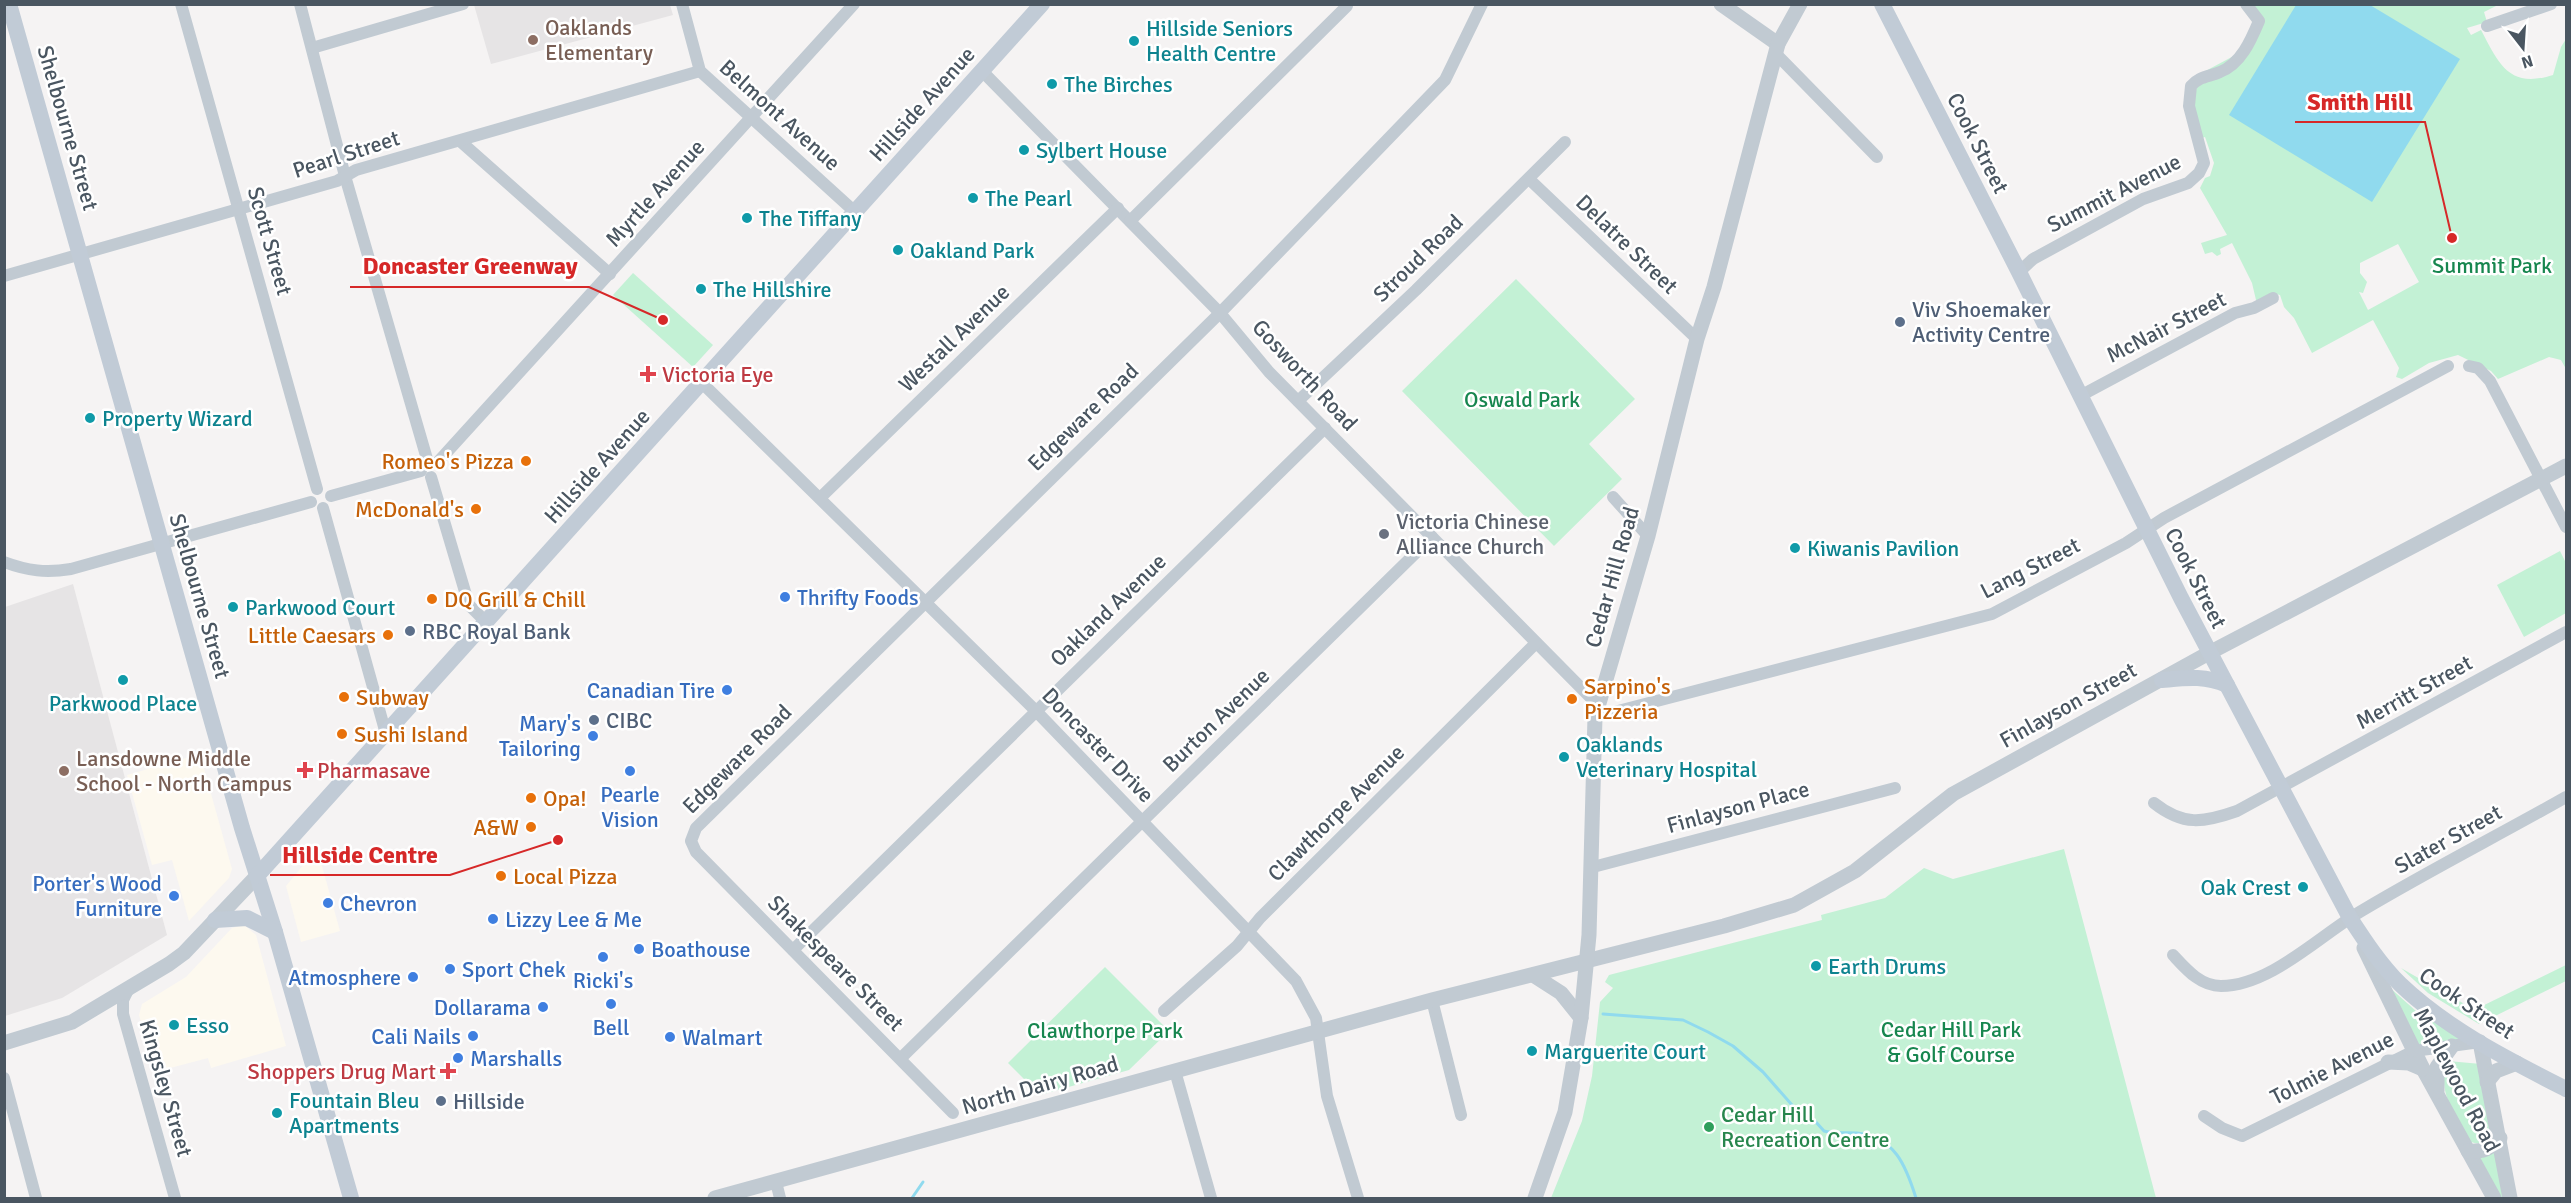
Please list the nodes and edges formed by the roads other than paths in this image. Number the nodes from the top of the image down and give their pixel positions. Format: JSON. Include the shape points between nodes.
{"nodes":[{"id":1,"x":9,"y":4,"type":"edge"},
{"id":2,"x":181,"y":4,"type":"edge"},
{"id":3,"x":300,"y":4,"type":"edge"},
{"id":4,"x":463,"y":4,"type":"edge"},
{"id":5,"x":682,"y":4,"type":"edge"},
{"id":6,"x":854,"y":4,"type":"edge"},
{"id":7,"x":1042,"y":4,"type":"edge"},
{"id":8,"x":1482,"y":4,"type":"edge"},
{"id":9,"x":1721,"y":4,"type":"edge"},
{"id":10,"x":1800,"y":4,"type":"edge"},
{"id":11,"x":1882,"y":4,"type":"edge"},
{"id":12,"x":2246,"y":4,"type":"edge"},
{"id":13,"x":2551,"y":4,"type":"edge"},
{"id":14,"x":1347,"y":6,"type":"edge"},
{"id":15,"x":2487,"y":26,"type":"dead end"},
{"id":16,"x":312,"y":48,"type":"junction"},
{"id":17,"x":1778,"y":50,"type":"junction"},
{"id":18,"x":700,"y":71,"type":"junction"},
{"id":19,"x":982,"y":71,"type":"junction"},
{"id":20,"x":752,"y":118,"type":"junction"},
{"id":21,"x":460,"y":141,"type":"junction"},
{"id":22,"x":1564,"y":142,"type":"dead end"},
{"id":23,"x":1877,"y":157,"type":"dead end"},
{"id":24,"x":345,"y":176,"type":"junction"},
{"id":25,"x":1529,"y":179,"type":"junction"},
{"id":26,"x":1118,"y":208,"type":"junction"},
{"id":27,"x":239,"y":210,"type":"junction"},
{"id":28,"x":855,"y":212,"type":"junction"},
{"id":29,"x":1130,"y":221,"type":"junction"},
{"id":30,"x":81,"y":253,"type":"junction"},
{"id":31,"x":2019,"y":272,"type":"junction"},
{"id":32,"x":610,"y":274,"type":"junction"},
{"id":33,"x":4,"y":276,"type":"edge"},
{"id":34,"x":2273,"y":298,"type":"dead end"},
{"id":35,"x":1220,"y":313,"type":"junction"},
{"id":36,"x":1697,"y":339,"type":"junction"},
{"id":37,"x":2448,"y":366,"type":"dead end"},
{"id":38,"x":2469,"y":366,"type":"dead end"},
{"id":39,"x":702,"y":383,"type":"junction"},
{"id":40,"x":2080,"y":396,"type":"junction"},
{"id":41,"x":1298,"y":401,"type":"junction"},
{"id":42,"x":1324,"y":428,"type":"junction"},
{"id":43,"x":432,"y":461,"type":"junction"},
{"id":44,"x":2566,"y":466,"type":"edge"},
{"id":45,"x":426,"y":474,"type":"junction"},
{"id":46,"x":2540,"y":480,"type":"junction"},
{"id":47,"x":317,"y":489,"type":"junction"},
{"id":48,"x":331,"y":496,"type":"junction"},
{"id":49,"x":1613,"y":497,"type":"dead end"},
{"id":50,"x":820,"y":498,"type":"junction"},
{"id":51,"x":311,"y":502,"type":"junction"},
{"id":52,"x":323,"y":508,"type":"junction"},
{"id":53,"x":2566,"y":527,"type":"edge"},
{"id":54,"x":2146,"y":529,"type":"junction"},
{"id":55,"x":1648,"y":536,"type":"junction"},
{"id":56,"x":1432,"y":537,"type":"junction"},
{"id":57,"x":162,"y":543,"type":"junction"},
{"id":58,"x":4,"y":562,"type":"edge"},
{"id":59,"x":925,"y":602,"type":"junction"},
{"id":60,"x":486,"y":622,"type":"junction"},
{"id":61,"x":2566,"y":632,"type":"edge"},
{"id":62,"x":1536,"y":643,"type":"junction"},
{"id":63,"x":2210,"y":652,"type":"junction"},
{"id":64,"x":2162,"y":680,"type":"junction"},
{"id":65,"x":2227,"y":685,"type":"junction"},
{"id":66,"x":1035,"y":710,"type":"junction"},
{"id":67,"x":1597,"y":711,"type":"junction"},
{"id":68,"x":386,"y":734,"type":"junction"},
{"id":69,"x":1895,"y":788,"type":"dead end"},
{"id":70,"x":2282,"y":788,"type":"junction"},
{"id":71,"x":2566,"y":797,"type":"edge"},
{"id":72,"x":2154,"y":803,"type":"dead end"},
{"id":73,"x":1142,"y":822,"type":"junction"},
{"id":74,"x":691,"y":841,"type":"joint"},
{"id":75,"x":1593,"y":867,"type":"junction"},
{"id":76,"x":257,"y":876,"type":"junction"},
{"id":77,"x":2350,"y":918,"type":"junction"},
{"id":78,"x":215,"y":921,"type":"junction"},
{"id":79,"x":275,"y":932,"type":"junction"},
{"id":80,"x":1249,"y":932,"type":"junction"},
{"id":81,"x":793,"y":950,"type":"junction"},
{"id":82,"x":2173,"y":955,"type":"dead end"},
{"id":83,"x":1587,"y":962,"type":"junction"},
{"id":84,"x":1533,"y":975,"type":"junction"},
{"id":85,"x":128,"y":990,"type":"junction"},
{"id":86,"x":1431,"y":1000,"type":"junction"},
{"id":87,"x":1164,"y":1011,"type":"dead end"},
{"id":88,"x":1581,"y":1018,"type":"junction"},
{"id":89,"x":1319,"y":1032,"type":"junction"},
{"id":90,"x":2480,"y":1042,"type":"junction"},
{"id":91,"x":4,"y":1043,"type":"edge"},
{"id":92,"x":2452,"y":1046,"type":"junction"},
{"id":93,"x":2414,"y":1051,"type":"junction"},
{"id":94,"x":901,"y":1058,"type":"junction"},
{"id":95,"x":2388,"y":1062,"type":"junction"},
{"id":96,"x":2517,"y":1063,"type":"junction"},
{"id":97,"x":2423,"y":1069,"type":"junction"},
{"id":98,"x":1175,"y":1071,"type":"junction"},
{"id":99,"x":4,"y":1078,"type":"edge"},
{"id":100,"x":2487,"y":1082,"type":"junction"},
{"id":101,"x":2566,"y":1089,"type":"edge"},
{"id":102,"x":2438,"y":1097,"type":"junction"},
{"id":103,"x":954,"y":1113,"type":"dead end"},
{"id":104,"x":1461,"y":1115,"type":"dead end"},
{"id":105,"x":2204,"y":1116,"type":"dead end"},
{"id":106,"x":2500,"y":1138,"type":"junction"},
{"id":107,"x":2468,"y":1151,"type":"junction"},
{"id":108,"x":776,"y":1182,"type":"junction"},
{"id":109,"x":36,"y":1198,"type":"edge"},
{"id":110,"x":175,"y":1198,"type":"edge"},
{"id":111,"x":351,"y":1198,"type":"edge"},
{"id":112,"x":715,"y":1198,"type":"edge"},
{"id":113,"x":780,"y":1198,"type":"edge"},
{"id":114,"x":1211,"y":1198,"type":"edge"},
{"id":115,"x":1358,"y":1198,"type":"edge"},
{"id":116,"x":1534,"y":1198,"type":"edge"},
{"id":117,"x":2493,"y":1198,"type":"edge"},
{"id":118,"x":2510,"y":1198,"type":"edge"}],
"edges":[{"from":1,"to":30,"type":"main road","name":"Shelbourne Street"},
{"from":2,"to":27,"type":"street","name":"Scott Street"},
{"from":3,"to":16,"type":"street"},
{"from":4,"to":16,"type":"street"},
{"from":5,"to":18,"type":"street","name":"Belmont Avenue"},
{"from":6,"to":20,"type":"street","name":"Myrtle Avenue"},
{"from":7,"to":19,"type":"main road","name":"Hillside Avenue"},
{"from":8,"to":35,"type":"street","name":"Edgeware Road","via":[[1445,80]]},
{"from":9,"to":17,"type":"street"},
{"from":10,"to":17,"type":"street","name":"Cedar Hill Road"},
{"from":11,"to":31,"type":"main road","name":"Cook Street"},
{"from":12,"to":31,"type":"street","name":"Summit Avenue","via":[[2259,21],[2251,40],[2231,66],[2196,80],[2191,86],[2189,106],[2204,163],[2199,173],[2188,183],[2143,199],[2093,226],[2033,259]]},
{"from":13,"to":15,"type":"street"},
{"from":14,"to":29,"type":"street"},
{"from":16,"to":24,"type":"street"},
{"from":17,"to":23,"type":"street"},
{"from":17,"to":36,"type":"street","name":"Cedar Hill Road"},
{"from":18,"to":20,"type":"street","name":"Belmont Avenue"},
{"from":18,"to":21,"type":"street","name":"Pearl Street"},
{"from":19,"to":26,"type":"street","name":"Gosworth Road"},
{"from":19,"to":28,"type":"main road","name":"Hillside Avenue"},
{"from":20,"to":28,"type":"street","name":"Belmont Avenue"},
{"from":20,"to":32,"type":"street","name":"Myrtle Avenue"},
{"from":21,"to":24,"type":"street","name":"Pearl Street"},
{"from":21,"to":32,"type":"street"},
{"from":22,"to":25,"type":"street","name":"Stroud Road"},
{"from":24,"to":27,"type":"street","name":"Pearl Street"},
{"from":24,"to":43,"type":"street"},
{"from":25,"to":36,"type":"street","name":"Delatre Street"},
{"from":25,"to":41,"type":"street","name":"Stroud Road"},
{"from":26,"to":29,"type":"street","name":"Gosworth Road"},
{"from":26,"to":50,"type":"street","name":"Westall Avenue"},
{"from":27,"to":30,"type":"street","name":"Pearl Street"},
{"from":27,"to":47,"type":"street","name":"Scott Street"},
{"from":28,"to":39,"type":"main road","name":"Hillside Avenue"},
{"from":29,"to":35,"type":"street","name":"Gosworth Road"},
{"from":30,"to":33,"type":"street","name":"Pearl Street"},
{"from":30,"to":57,"type":"main road","name":"Shelbourne Street"},
{"from":31,"to":40,"type":"main road","name":"Cook Street"},
{"from":32,"to":43,"type":"street","name":"Myrtle Avenue"},
{"from":34,"to":40,"type":"street","name":"McNair Street","via":[[2235,313]]},
{"from":35,"to":41,"type":"street","name":"Gosworth Road"},
{"from":35,"to":59,"type":"street","name":"Edgeware Road"},
{"from":36,"to":55,"type":"street","name":"Cedar Hill Road"},
{"from":37,"to":54,"type":"street","name":"Lang Street"},
{"from":38,"to":46,"type":"street","via":[[2478,368],[2490,381]]},
{"from":39,"to":50,"type":"street","name":"Doncaster Drive"},
{"from":39,"to":60,"type":"main road","name":"Hillside Avenue"},
{"from":40,"to":54,"type":"main road","name":"Cook Street"},
{"from":41,"to":42,"type":"street","name":"Gosworth Road"},
{"from":42,"to":56,"type":"street","name":"Gosworth Road"},
{"from":42,"to":66,"type":"street","name":"Oakland Avenue"},
{"from":43,"to":45,"type":"street","name":"Myrtle Avenue","via":[[438,471]]},
{"from":44,"to":46,"type":"street","name":"Finlayson Street"},
{"from":45,"to":48,"type":"street"},
{"from":45,"to":60,"type":"street","via":[[468,605]]},
{"from":46,"to":53,"type":"street"},
{"from":46,"to":63,"type":"street","name":"Finlayson Street"},
{"from":47,"to":48,"type":"street","via":[[326,489]]},
{"from":47,"to":51,"type":"street"},
{"from":48,"to":52,"type":"street"},
{"from":49,"to":55,"type":"street"},
{"from":50,"to":59,"type":"street","name":"Doncaster Drive"},
{"from":51,"to":52,"type":"street"},
{"from":51,"to":57,"type":"street"},
{"from":52,"to":68,"type":"street"},
{"from":54,"to":63,"type":"main road","name":"Cook Street"},
{"from":54,"to":67,"type":"street","name":"Lang Street","via":[[1992,614]]},
{"from":55,"to":67,"type":"street","name":"Cedar Hill Road"},
{"from":56,"to":62,"type":"street","name":"Gosworth Road"},
{"from":56,"to":73,"type":"street","name":"Burton Avenue"},
{"from":57,"to":58,"type":"street","via":[[48,572]]},
{"from":57,"to":76,"type":"main road","name":"Shelbourne Street"},
{"from":59,"to":66,"type":"street","name":"Doncaster Drive"},
{"from":59,"to":74,"type":"street","name":"Edgeware Road","via":[[696,828]]},
{"from":60,"to":68,"type":"main road","name":"Hillside Avenue"},
{"from":61,"to":70,"type":"street","name":"Merritt Street"},
{"from":62,"to":67,"type":"street","name":"Gosworth Road"},
{"from":62,"to":80,"type":"street","name":"Clawthorpe Avenue"},
{"from":63,"to":64,"type":"street","name":"Finlayson Street"},
{"from":63,"to":65,"type":"main road","name":"Cook Street"},
{"from":64,"to":65,"type":"main road","via":[[2210,677]]},
{"from":64,"to":83,"type":"street","name":"Finlayson Street","via":[[1953,794],[1855,871],[1815,895],[1765,915]]},
{"from":65,"to":70,"type":"main road","name":"Cook Street"},
{"from":66,"to":73,"type":"street","name":"Doncaster Drive"},
{"from":66,"to":81,"type":"street","name":"Oakland Avenue"},
{"from":67,"to":75,"type":"street","name":"Cedar Hill Road"},
{"from":68,"to":76,"type":"main road","name":"Hillside Avenue"},
{"from":69,"to":75,"type":"street","name":"Finlayson Place"},
{"from":70,"to":72,"type":"street","name":"Merritt Street","via":[[2237,812],[2205,820],[2171,816]]},
{"from":70,"to":77,"type":"main road","name":"Cook Street"},
{"from":71,"to":77,"type":"street","name":"Slater Street"},
{"from":73,"to":80,"type":"street","name":"Doncaster Drive"},
{"from":73,"to":94,"type":"street","name":"Burton Avenue"},
{"from":74,"to":81,"type":"street","name":"Shakespeare Street","via":[[696,852]]},
{"from":75,"to":83,"type":"street","name":"Cedar Hill Road"},
{"from":76,"to":78,"type":"street"},
{"from":76,"to":79,"type":"main road","name":"Shelbourne Street"},
{"from":77,"to":82,"type":"street","name":"Slater Street","via":[[2266,976],[2235,985],[2203,982]]},
{"from":77,"to":90,"type":"main road","name":"Cook Street","via":[[2400,984]]},
{"from":77,"to":93,"type":"street","name":"Maplewood Road"},
{"from":78,"to":79,"type":"main road","via":[[247,918]]},
{"from":78,"to":85,"type":"street","via":[[184,953]]},
{"from":79,"to":111,"type":"main road","name":"Shelbourne Street"},
{"from":80,"to":87,"type":"street","name":"Clawthorpe Avenue"},
{"from":80,"to":89,"type":"street","name":"Doncaster Drive","via":[[1302,990]]},
{"from":81,"to":94,"type":"street","name":"Shakespeare Street"},
{"from":83,"to":84,"type":"street","name":"North Dairy Road"},
{"from":83,"to":88,"type":"street","name":"Cedar Hill Road"},
{"from":84,"to":86,"type":"street","name":"North Dairy Road"},
{"from":84,"to":88,"type":"street","via":[[1561,993]]},
{"from":85,"to":91,"type":"street","via":[[72,1022]]},
{"from":85,"to":110,"type":"street","name":"Kingsley Street","via":[[123,1014]]},
{"from":86,"to":89,"type":"street","name":"North Dairy Road"},
{"from":86,"to":104,"type":"street"},
{"from":88,"to":116,"type":"street","name":"Cedar Hill Road","via":[[1565,1112]]},
{"from":89,"to":98,"type":"street","name":"North Dairy Road"},
{"from":89,"to":115,"type":"street","name":"Doncaster Drive","via":[[1327,1096]]},
{"from":90,"to":92,"type":"street","name":"Tolmie Avenue"},
{"from":90,"to":96,"type":"main road","name":"Cook Street"},
{"from":90,"to":100,"type":"street","name":"Maplewood Road"},
{"from":92,"to":93,"type":"street","name":"Tolmie Avenue"},
{"from":92,"to":102,"type":"street","via":[[2437,1067]]},
{"from":93,"to":95,"type":"street","name":"Tolmie Avenue"},
{"from":93,"to":97,"type":"street","name":"Maplewood Road"},
{"from":94,"to":103,"type":"street","name":"Shakespeare Street"},
{"from":95,"to":97,"type":"street"},
{"from":95,"to":105,"type":"street","name":"Tolmie Avenue","via":[[2242,1136]]},
{"from":96,"to":100,"type":"street","via":[[2496,1071]]},
{"from":96,"to":101,"type":"main road","name":"Cook Street"},
{"from":97,"to":102,"type":"street","name":"Maplewood Road"},
{"from":98,"to":108,"type":"street","name":"North Dairy Road"},
{"from":98,"to":114,"type":"street"},
{"from":99,"to":109,"type":"street"},
{"from":100,"to":106,"type":"street","name":"Maplewood Road"},
{"from":102,"to":107,"type":"street","name":"Maplewood Road"},
{"from":106,"to":107,"type":"street","via":[[2481,1152]]},
{"from":106,"to":118,"type":"street","name":"Maplewood Road"},
{"from":107,"to":117,"type":"street","name":"Maplewood Road"},
{"from":108,"to":112,"type":"street","name":"North Dairy Road"},
{"from":108,"to":113,"type":"street"}]}
